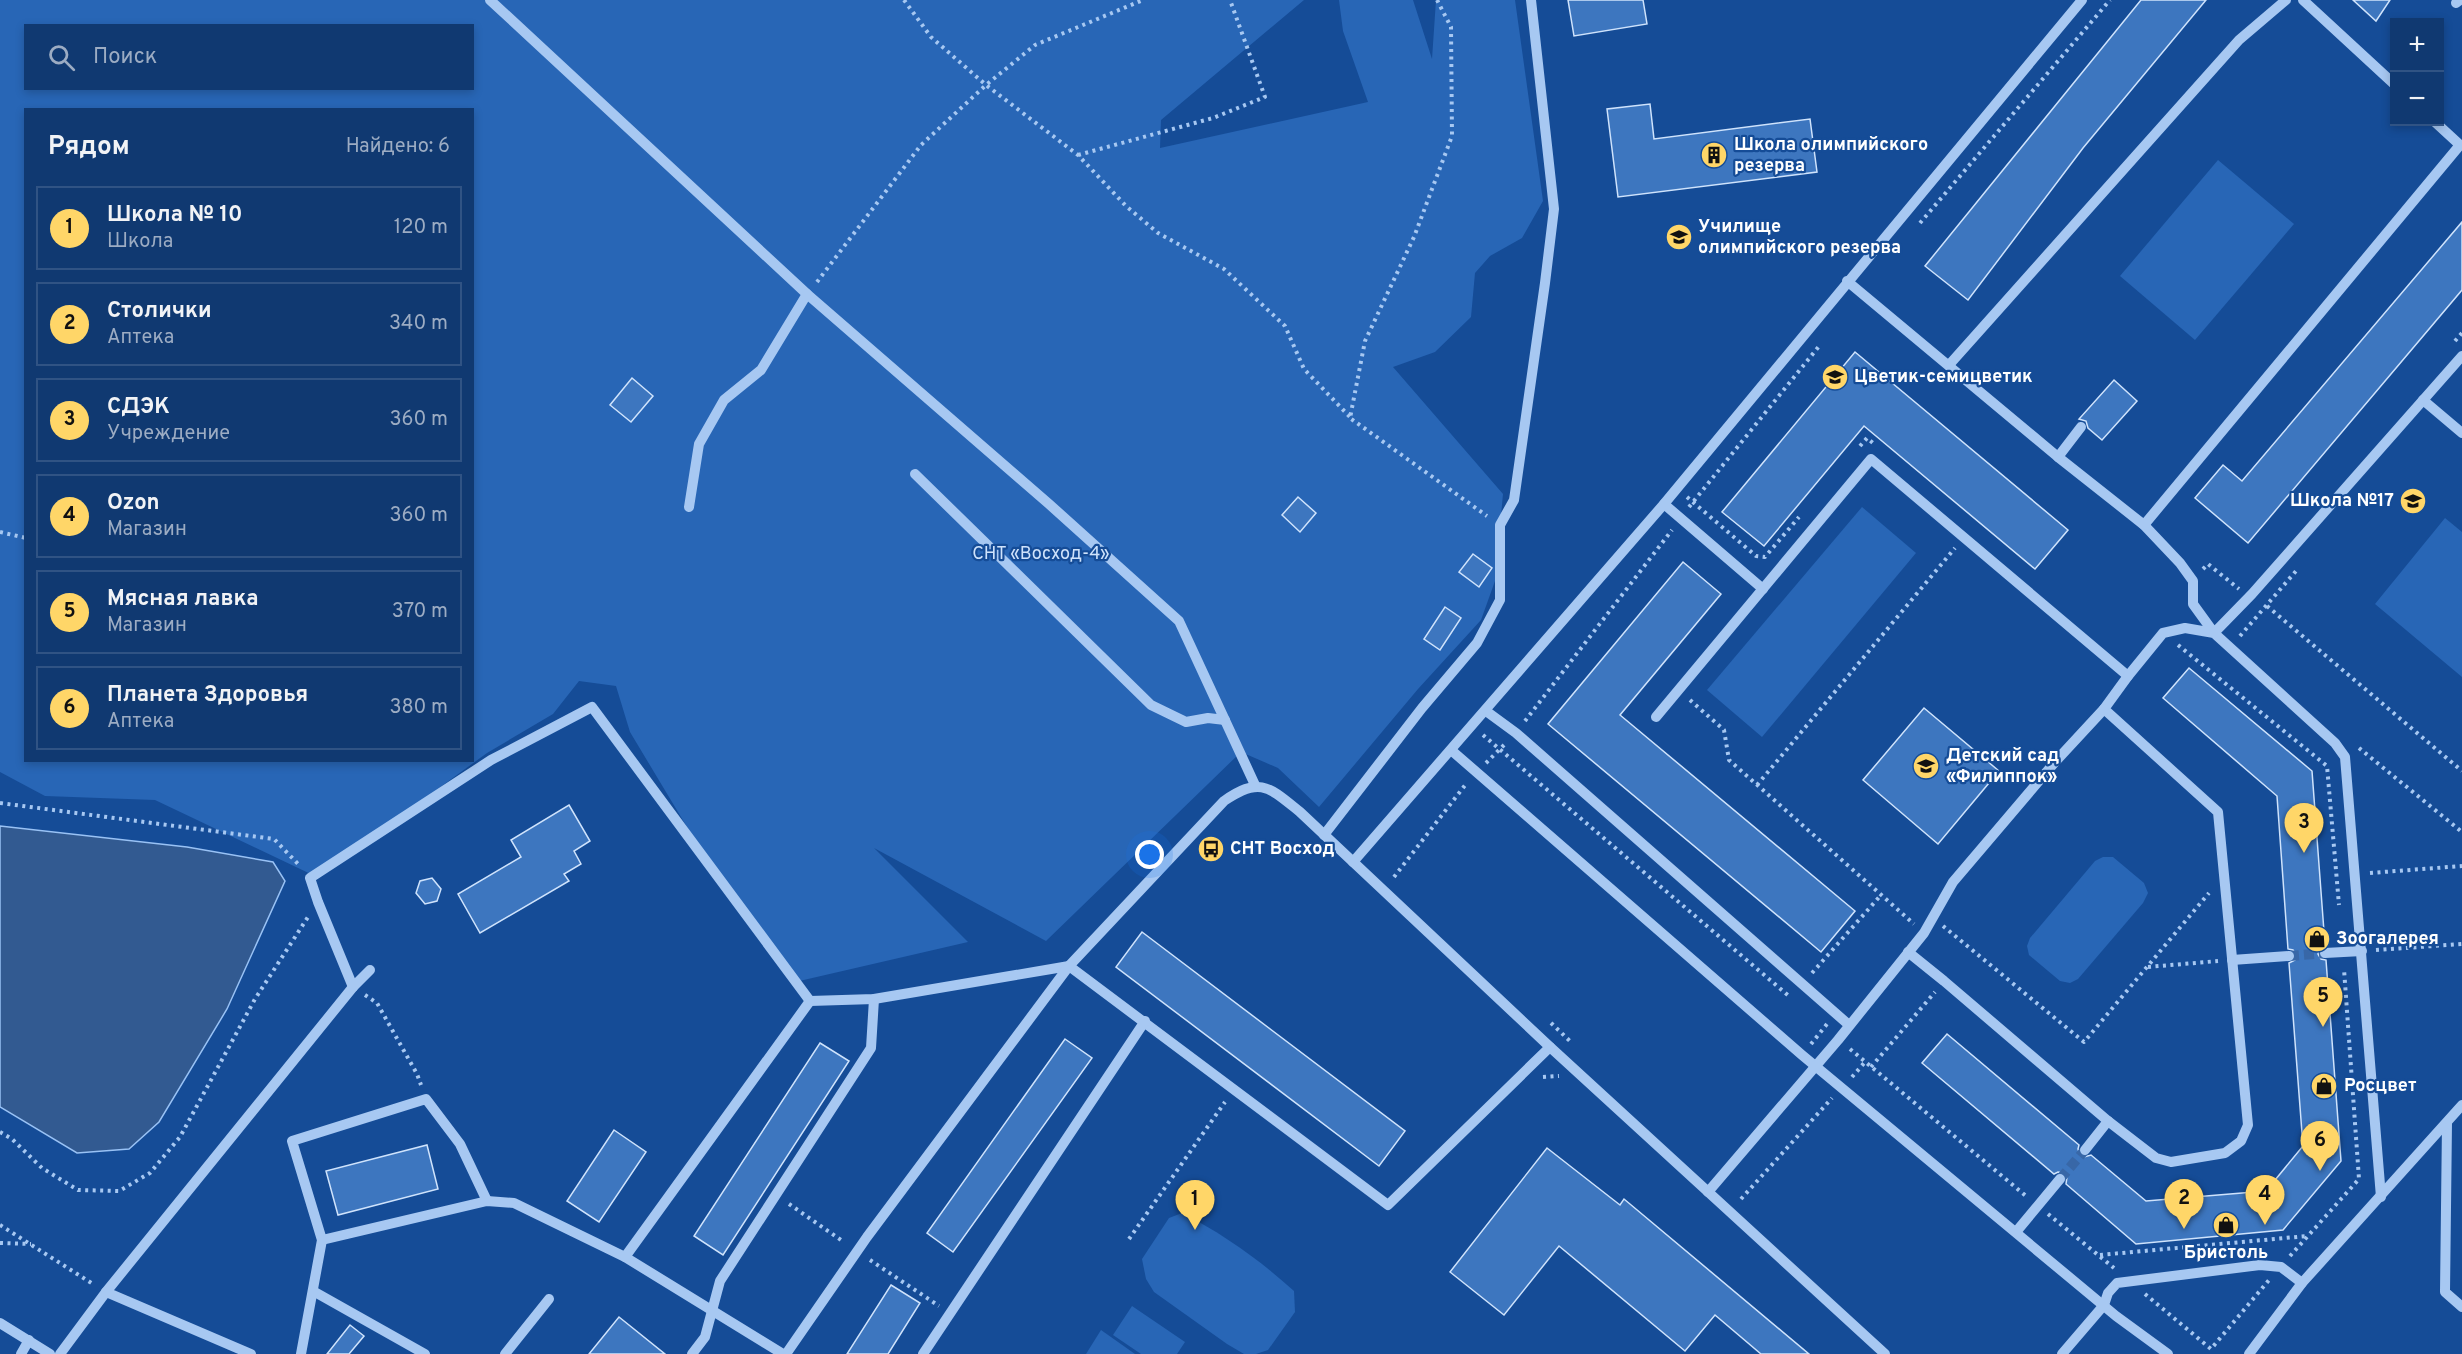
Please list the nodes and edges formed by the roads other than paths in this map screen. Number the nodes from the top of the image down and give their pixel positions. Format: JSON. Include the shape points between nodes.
{"nodes":[{"id":1,"x":490,"y":0,"type":"edge"},
{"id":2,"x":1531,"y":0,"type":"edge"},
{"id":3,"x":2082,"y":0,"type":"edge"},
{"id":4,"x":2286,"y":0,"type":"edge"},
{"id":5,"x":2304,"y":0,"type":"edge"},
{"id":6,"x":2390,"y":80,"type":"edge"},
{"id":7,"x":2439,"y":126,"type":"edge"},
{"id":8,"x":1847,"y":281,"type":"junction"},
{"id":9,"x":807,"y":294,"type":"junction"},
{"id":10,"x":2462,"y":356,"type":"edge"},
{"id":11,"x":1949,"y":364,"type":"junction"},
{"id":12,"x":2423,"y":400,"type":"junction"},
{"id":13,"x":2081,"y":427,"type":"dead end"},
{"id":14,"x":2462,"y":433,"type":"edge"},
{"id":15,"x":2058,"y":457,"type":"junction"},
{"id":16,"x":915,"y":474,"type":"dead end"},
{"id":17,"x":1664,"y":504,"type":"junction"},
{"id":18,"x":689,"y":507,"type":"dead end"},
{"id":19,"x":2144,"y":525,"type":"junction"},
{"id":20,"x":1763,"y":589,"type":"junction"},
{"id":21,"x":2214,"y":633,"type":"junction"},
{"id":22,"x":2128,"y":676,"type":"junction"},
{"id":23,"x":2104,"y":709,"type":"junction"},
{"id":24,"x":1486,"y":711,"type":"junction"},
{"id":25,"x":1656,"y":717,"type":"dead end"},
{"id":26,"x":1225,"y":720,"type":"junction"},
{"id":27,"x":1451,"y":750,"type":"junction"},
{"id":28,"x":1255,"y":785,"type":"junction"},
{"id":29,"x":1324,"y":835,"type":"junction"},
{"id":30,"x":1353,"y":862,"type":"junction"},
{"id":31,"x":2362,"y":951,"type":"junction"},
{"id":32,"x":1908,"y":952,"type":"junction"},
{"id":33,"x":2325,"y":953,"type":"tunnel mouth"},
{"id":34,"x":2289,"y":956,"type":"tunnel mouth"},
{"id":35,"x":2232,"y":960,"type":"junction"},
{"id":36,"x":1070,"y":966,"type":"junction"},
{"id":37,"x":370,"y":970,"type":"dead end"},
{"id":38,"x":353,"y":987,"type":"junction"},
{"id":39,"x":874,"y":999,"type":"junction"},
{"id":40,"x":810,"y":1001,"type":"junction"},
{"id":41,"x":1145,"y":1021,"type":"junction"},
{"id":42,"x":1850,"y":1025,"type":"junction"},
{"id":43,"x":1550,"y":1047,"type":"junction"},
{"id":44,"x":1815,"y":1066,"type":"junction"},
{"id":45,"x":2462,"y":1105,"type":"edge"},
{"id":46,"x":2108,"y":1121,"type":"junction"},
{"id":47,"x":2446,"y":1123,"type":"junction"},
{"id":48,"x":2085,"y":1150,"type":"tunnel mouth"},
{"id":49,"x":2060,"y":1179,"type":"tunnel mouth"},
{"id":50,"x":1708,"y":1192,"type":"junction"},
{"id":51,"x":2382,"y":1197,"type":"junction"},
{"id":52,"x":487,"y":1201,"type":"junction"},
{"id":53,"x":2016,"y":1232,"type":"junction"},
{"id":54,"x":322,"y":1240,"type":"junction"},
{"id":55,"x":625,"y":1257,"type":"junction"},
{"id":56,"x":2302,"y":1283,"type":"junction"},
{"id":57,"x":313,"y":1291,"type":"junction"},
{"id":58,"x":106,"y":1292,"type":"junction"},
{"id":59,"x":549,"y":1299,"type":"dead end"},
{"id":60,"x":2104,"y":1305,"type":"junction"},
{"id":61,"x":2462,"y":1307,"type":"edge"},
{"id":62,"x":713,"y":1311,"type":"junction"},
{"id":63,"x":0,"y":1323,"type":"edge"},
{"id":64,"x":29,"y":1340,"type":"junction"},
{"id":65,"x":21,"y":1354,"type":"edge"},
{"id":66,"x":50,"y":1354,"type":"edge"},
{"id":67,"x":60,"y":1354,"type":"edge"},
{"id":68,"x":250,"y":1354,"type":"edge"},
{"id":69,"x":301,"y":1354,"type":"edge"},
{"id":70,"x":425,"y":1354,"type":"edge"},
{"id":71,"x":505,"y":1354,"type":"edge"},
{"id":72,"x":692,"y":1354,"type":"edge"},
{"id":73,"x":785,"y":1354,"type":"edge"},
{"id":74,"x":923,"y":1354,"type":"edge"},
{"id":75,"x":1885,"y":1354,"type":"edge"},
{"id":76,"x":2062,"y":1354,"type":"edge"},
{"id":77,"x":2168,"y":1354,"type":"edge"},
{"id":78,"x":2249,"y":1354,"type":"edge"}],
"edges":[{"from":1,"to":9,"type":"street"},
{"from":2,"to":29,"type":"street","via":[[1554,209],[1514,500],[1500,525],[1500,600],[1477,643]]},
{"from":3,"to":8,"type":"street"},
{"from":4,"to":11,"type":"street","via":[[2239,39]]},
{"from":5,"to":6,"type":"street"},
{"from":7,"to":19,"type":"street","via":[[2460,145]]},
{"from":8,"to":11,"type":"street"},
{"from":8,"to":17,"type":"street"},
{"from":9,"to":18,"type":"street","via":[[761,370],[724,400],[699,444]]},
{"from":9,"to":26,"type":"street","via":[[1179,621]]},
{"from":10,"to":12,"type":"street"},
{"from":11,"to":15,"type":"street"},
{"from":12,"to":14,"type":"street"},
{"from":12,"to":21,"type":"street"},
{"from":13,"to":15,"type":"street"},
{"from":15,"to":19,"type":"street"},
{"from":16,"to":26,"type":"street","via":[[1151,705],[1186,722]]},
{"from":17,"to":20,"type":"street"},
{"from":17,"to":24,"type":"street"},
{"from":19,"to":21,"type":"street","via":[[2193,581],[2193,604]]},
{"from":20,"to":22,"type":"street","via":[[1871,459]]},
{"from":20,"to":25,"type":"street"},
{"from":21,"to":22,"type":"street","via":[[2185,628],[2163,633]]},
{"from":21,"to":31,"type":"street","via":[[2329,736],[2345,757]]},
{"from":22,"to":23,"type":"street"},
{"from":23,"to":32,"type":"street","via":[[1953,882],[1934,918]]},
{"from":23,"to":35,"type":"street","via":[[2218,812]]},
{"from":24,"to":27,"type":"street"},
{"from":24,"to":42,"type":"street"},
{"from":26,"to":28,"type":"street"},
{"from":27,"to":30,"type":"street"},
{"from":27,"to":44,"type":"street"},
{"from":28,"to":29,"type":"street","via":[[1275,792]]},
{"from":28,"to":36,"type":"street","via":[[1224,801]]},
{"from":29,"to":30,"type":"street"},
{"from":30,"to":43,"type":"street"},
{"from":31,"to":33,"type":"street"},
{"from":31,"to":51,"type":"street"},
{"from":32,"to":42,"type":"street"},
{"from":32,"to":46,"type":"street"},
{"from":34,"to":35,"type":"street"},
{"from":35,"to":46,"type":"street","via":[[2248,1125],[2241,1141],[2225,1153],[2171,1162],[2146,1152]]},
{"from":36,"to":39,"type":"street"},
{"from":36,"to":41,"type":"street"},
{"from":36,"to":73,"type":"street"},
{"from":37,"to":38,"type":"street"},
{"from":38,"to":40,"type":"street","via":[[310,878],[491,760],[592,707]]},
{"from":38,"to":58,"type":"street"},
{"from":39,"to":40,"type":"street"},
{"from":39,"to":62,"type":"street","via":[[871,1048],[720,1281]]},
{"from":40,"to":55,"type":"street"},
{"from":41,"to":43,"type":"street","via":[[1388,1205]]},
{"from":41,"to":74,"type":"street"},
{"from":42,"to":44,"type":"street"},
{"from":43,"to":50,"type":"street"},
{"from":44,"to":50,"type":"street"},
{"from":44,"to":53,"type":"street"},
{"from":45,"to":47,"type":"street"},
{"from":46,"to":48,"type":"street"},
{"from":47,"to":51,"type":"street"},
{"from":47,"to":61,"type":"street","via":[[2445,1292]]},
{"from":49,"to":53,"type":"street"},
{"from":50,"to":75,"type":"street"},
{"from":51,"to":56,"type":"street"},
{"from":52,"to":54,"type":"street"},
{"from":52,"to":54,"type":"street","via":[[460,1144],[426,1100],[292,1141]]},
{"from":52,"to":55,"type":"street","via":[[514,1203]]},
{"from":53,"to":60,"type":"street"},
{"from":54,"to":57,"type":"street"},
{"from":55,"to":62,"type":"street"},
{"from":56,"to":60,"type":"street","via":[[2281,1267],[2260,1265],[2128,1280],[2117,1283]]},
{"from":56,"to":78,"type":"street"},
{"from":57,"to":69,"type":"street"},
{"from":57,"to":70,"type":"street"},
{"from":58,"to":67,"type":"street"},
{"from":58,"to":68,"type":"street"},
{"from":59,"to":71,"type":"street"},
{"from":60,"to":76,"type":"street"},
{"from":60,"to":77,"type":"street"},
{"from":62,"to":72,"type":"street","via":[[705,1337]]},
{"from":62,"to":73,"type":"street"},
{"from":63,"to":64,"type":"street"},
{"from":64,"to":65,"type":"street"},
{"from":64,"to":66,"type":"street"}]}
